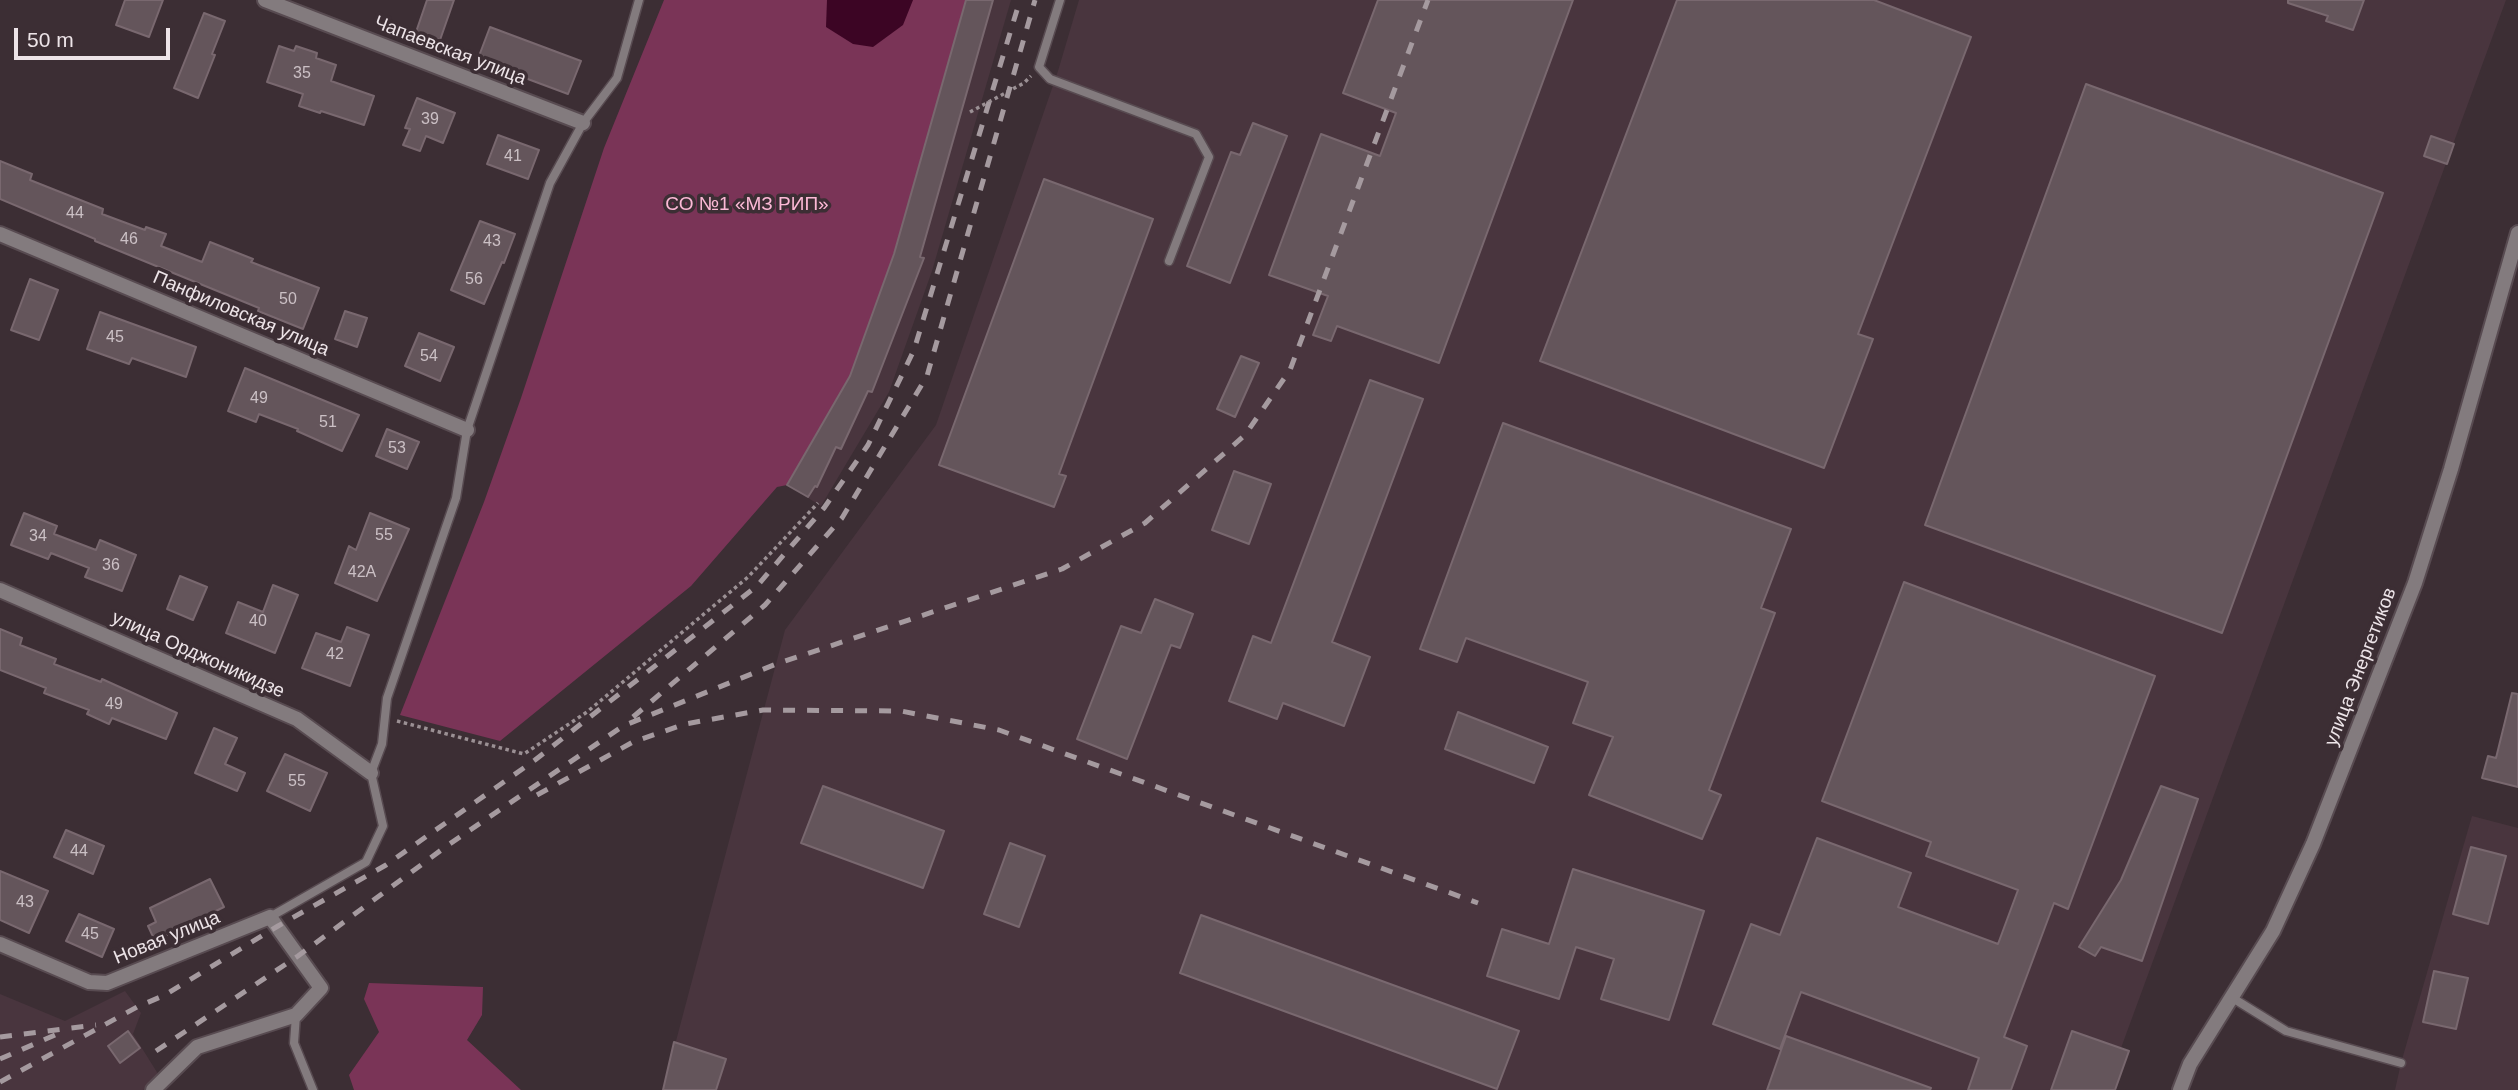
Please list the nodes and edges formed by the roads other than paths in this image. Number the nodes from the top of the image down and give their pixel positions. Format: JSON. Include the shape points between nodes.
{"nodes":[{"id":1,"x":265,"y":0,"type":"edge"},
{"id":2,"x":639,"y":0,"type":"edge"},
{"id":3,"x":1060,"y":0,"type":"edge"},
{"id":4,"x":583,"y":123,"type":"junction"},
{"id":5,"x":2518,"y":233,"type":"edge"},
{"id":6,"x":0,"y":234,"type":"edge"},
{"id":7,"x":1169,"y":261,"type":"dead end"},
{"id":8,"x":467,"y":430,"type":"junction"},
{"id":9,"x":0,"y":590,"type":"edge"},
{"id":10,"x":371,"y":774,"type":"junction"},
{"id":11,"x":270,"y":917,"type":"junction"},
{"id":12,"x":0,"y":944,"type":"edge"},
{"id":13,"x":2231,"y":997,"type":"junction"},
{"id":14,"x":296,"y":1015,"type":"junction"},
{"id":15,"x":2401,"y":1063,"type":"dead end"},
{"id":16,"x":153,"y":1090,"type":"edge"},
{"id":17,"x":313,"y":1090,"type":"edge"},
{"id":18,"x":2180,"y":1090,"type":"edge"}],
"edges":[{"from":1,"to":4,"type":"street","name":"Чапаевская улица"},
{"from":2,"to":4,"type":"lane","via":[[617,78]]},
{"from":3,"to":7,"type":"lane","via":[[1040,66],[1050,79],[1196,134],[1209,157]]},
{"from":4,"to":8,"type":"lane","via":[[550,183]]},
{"from":5,"to":13,"type":"street","name":"улица Энергетиков","via":[[2415,583],[2313,844],[2273,931]]},
{"from":6,"to":8,"type":"street","name":"Панфиловская улица"},
{"from":8,"to":10,"type":"lane","via":[[456,498],[387,698],[382,744]]},
{"from":9,"to":10,"type":"street","name":"улица Орджоникидзе","via":[[297,719]]},
{"from":10,"to":11,"type":"lane","via":[[383,826],[366,862]]},
{"from":11,"to":12,"type":"street","name":"Новая улица","via":[[107,983],[89,982]]},
{"from":11,"to":14,"type":"street","via":[[321,988]]},
{"from":13,"to":15,"type":"lane","via":[[2286,1031]]},
{"from":13,"to":18,"type":"street","name":"улица Энергетиков","via":[[2190,1064]]},
{"from":14,"to":16,"type":"street","via":[[197,1047]]},
{"from":14,"to":17,"type":"lane","via":[[294,1043]]}]}
